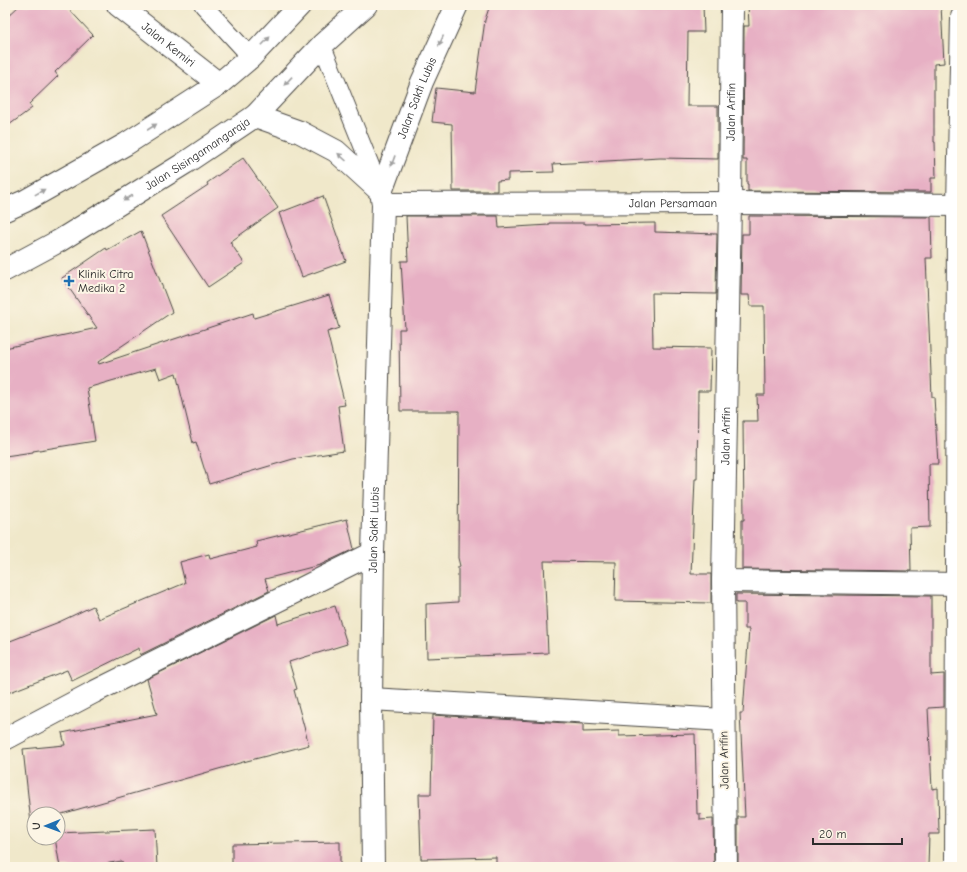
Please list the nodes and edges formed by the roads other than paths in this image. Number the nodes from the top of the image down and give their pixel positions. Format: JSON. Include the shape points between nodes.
{"nodes":[{"id":1,"x":118,"y":5,"type":"edge"},
{"id":2,"x":300,"y":5,"type":"edge"},
{"id":3,"x":366,"y":5,"type":"edge"},
{"id":4,"x":457,"y":5,"type":"edge"},
{"id":5,"x":732,"y":5,"type":"edge"},
{"id":6,"x":211,"y":8,"type":"edge"},
{"id":7,"x":962,"y":17,"type":"edge"},
{"id":8,"x":322,"y":45,"type":"junction"},
{"id":9,"x":251,"y":57,"type":"junction"},
{"id":10,"x":219,"y":84,"type":"junction"},
{"id":11,"x":255,"y":116,"type":"junction"},
{"id":12,"x":382,"y":198,"type":"junction"},
{"id":13,"x":730,"y":203,"type":"junction"},
{"id":14,"x":960,"y":205,"type":"edge"},
{"id":15,"x":5,"y":210,"type":"edge"},
{"id":16,"x":5,"y":270,"type":"edge"},
{"id":17,"x":373,"y":553,"type":"junction"},
{"id":18,"x":723,"y":581,"type":"junction"},
{"id":19,"x":960,"y":584,"type":"edge"},
{"id":20,"x":371,"y":699,"type":"junction"},
{"id":21,"x":724,"y":720,"type":"junction"},
{"id":22,"x":5,"y":739,"type":"edge"},
{"id":23,"x":373,"y":867,"type":"edge"},
{"id":24,"x":726,"y":867,"type":"edge"},
{"id":25,"x":956,"y":867,"type":"edge"}],
"edges":[{"from":1,"to":10,"type":"street","name":"Jalan Kemiri"},
{"from":9,"to":2,"type":"street","one_way":true},
{"from":3,"to":8,"type":"street","name":"Jalan Sisingamangaraja"},
{"from":4,"to":12,"type":"street","name":"Jalan Sakti Lubis","one_way":true,"via":[[422,82]]},
{"from":5,"to":13,"type":"street","name":"Jalan Arifin"},
{"from":6,"to":9,"type":"lane"},
{"from":7,"to":14,"type":"street"},
{"from":8,"to":11,"type":"street","name":"Jalan Sisingamangaraja","one_way":true},
{"from":8,"to":12,"type":"lane"},
{"from":9,"to":10,"type":"street"},
{"from":15,"to":10,"type":"street","one_way":true,"via":[[126,144]]},
{"from":12,"to":11,"type":"street","one_way":true,"via":[[336,151],[300,132]]},
{"from":11,"to":16,"type":"street","name":"Jalan Sisingamangaraja","one_way":true,"via":[[59,241]]},
{"from":12,"to":13,"type":"street","name":"Jalan Persamaan"},
{"from":12,"to":17,"type":"street","name":"Jalan Sakti Lubis"},
{"from":13,"to":14,"type":"street","name":"Jalan Persamaan"},
{"from":13,"to":18,"type":"street","name":"Jalan Arifin"},
{"from":14,"to":19,"type":"street"},
{"from":17,"to":20,"type":"street","name":"Jalan Sakti Lubis"},
{"from":17,"to":22,"type":"street"},
{"from":18,"to":19,"type":"street"},
{"from":18,"to":21,"type":"street","name":"Jalan Arifin"},
{"from":19,"to":25,"type":"street"},
{"from":20,"to":21,"type":"street"},
{"from":20,"to":23,"type":"street","name":"Jalan Sakti Lubis"},
{"from":21,"to":24,"type":"street","name":"Jalan Arifin"}]}
